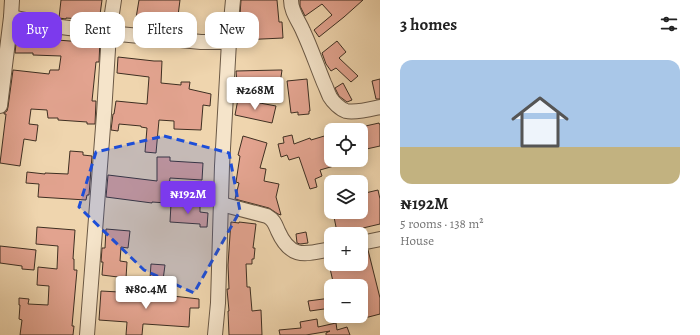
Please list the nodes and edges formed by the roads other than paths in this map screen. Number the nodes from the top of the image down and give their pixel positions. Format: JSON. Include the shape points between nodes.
{"nodes":[{"id":1,"x":12,"y":0,"type":"edge"},
{"id":2,"x":114,"y":0,"type":"edge"},
{"id":3,"x":233,"y":0,"type":"edge"},
{"id":4,"x":291,"y":0,"type":"edge"},
{"id":5,"x":112,"y":12,"type":"edge"},
{"id":6,"x":232,"y":12,"type":"edge"},
{"id":7,"x":11,"y":17,"type":"junction"},
{"id":8,"x":70,"y":28,"type":"edge"},
{"id":9,"x":125,"y":35,"type":"edge"},
{"id":10,"x":205,"y":42,"type":"edge"},
{"id":11,"x":108,"y":48,"type":"edge"},
{"id":12,"x":230,"y":48,"type":"edge"},
{"id":13,"x":0,"y":106,"type":"edge"},
{"id":14,"x":380,"y":107,"type":"edge"},
{"id":15,"x":221,"y":204,"type":"junction"},
{"id":16,"x":380,"y":239,"type":"edge"},
{"id":17,"x":368,"y":242,"type":"edge"},
{"id":18,"x":324,"y":250,"type":"edge"},
{"id":19,"x":87,"y":335,"type":"edge"},
{"id":20,"x":214,"y":335,"type":"edge"}],
"edges":[{"from":1,"to":7,"type":"street"},
{"from":2,"to":5,"type":"street"},
{"from":3,"to":6,"type":"street"},
{"from":4,"to":14,"type":"street","via":[[330,98],[346,111]]},
{"from":7,"to":8,"type":"street"},
{"from":7,"to":13,"type":"street"},
{"from":9,"to":10,"type":"street"},
{"from":11,"to":19,"type":"street"},
{"from":12,"to":15,"type":"street"},
{"from":15,"to":18,"type":"street","via":[[272,219],[282,239],[298,253]]},
{"from":15,"to":20,"type":"street","via":[[218,303]]},
{"from":16,"to":17,"type":"street"}]}
